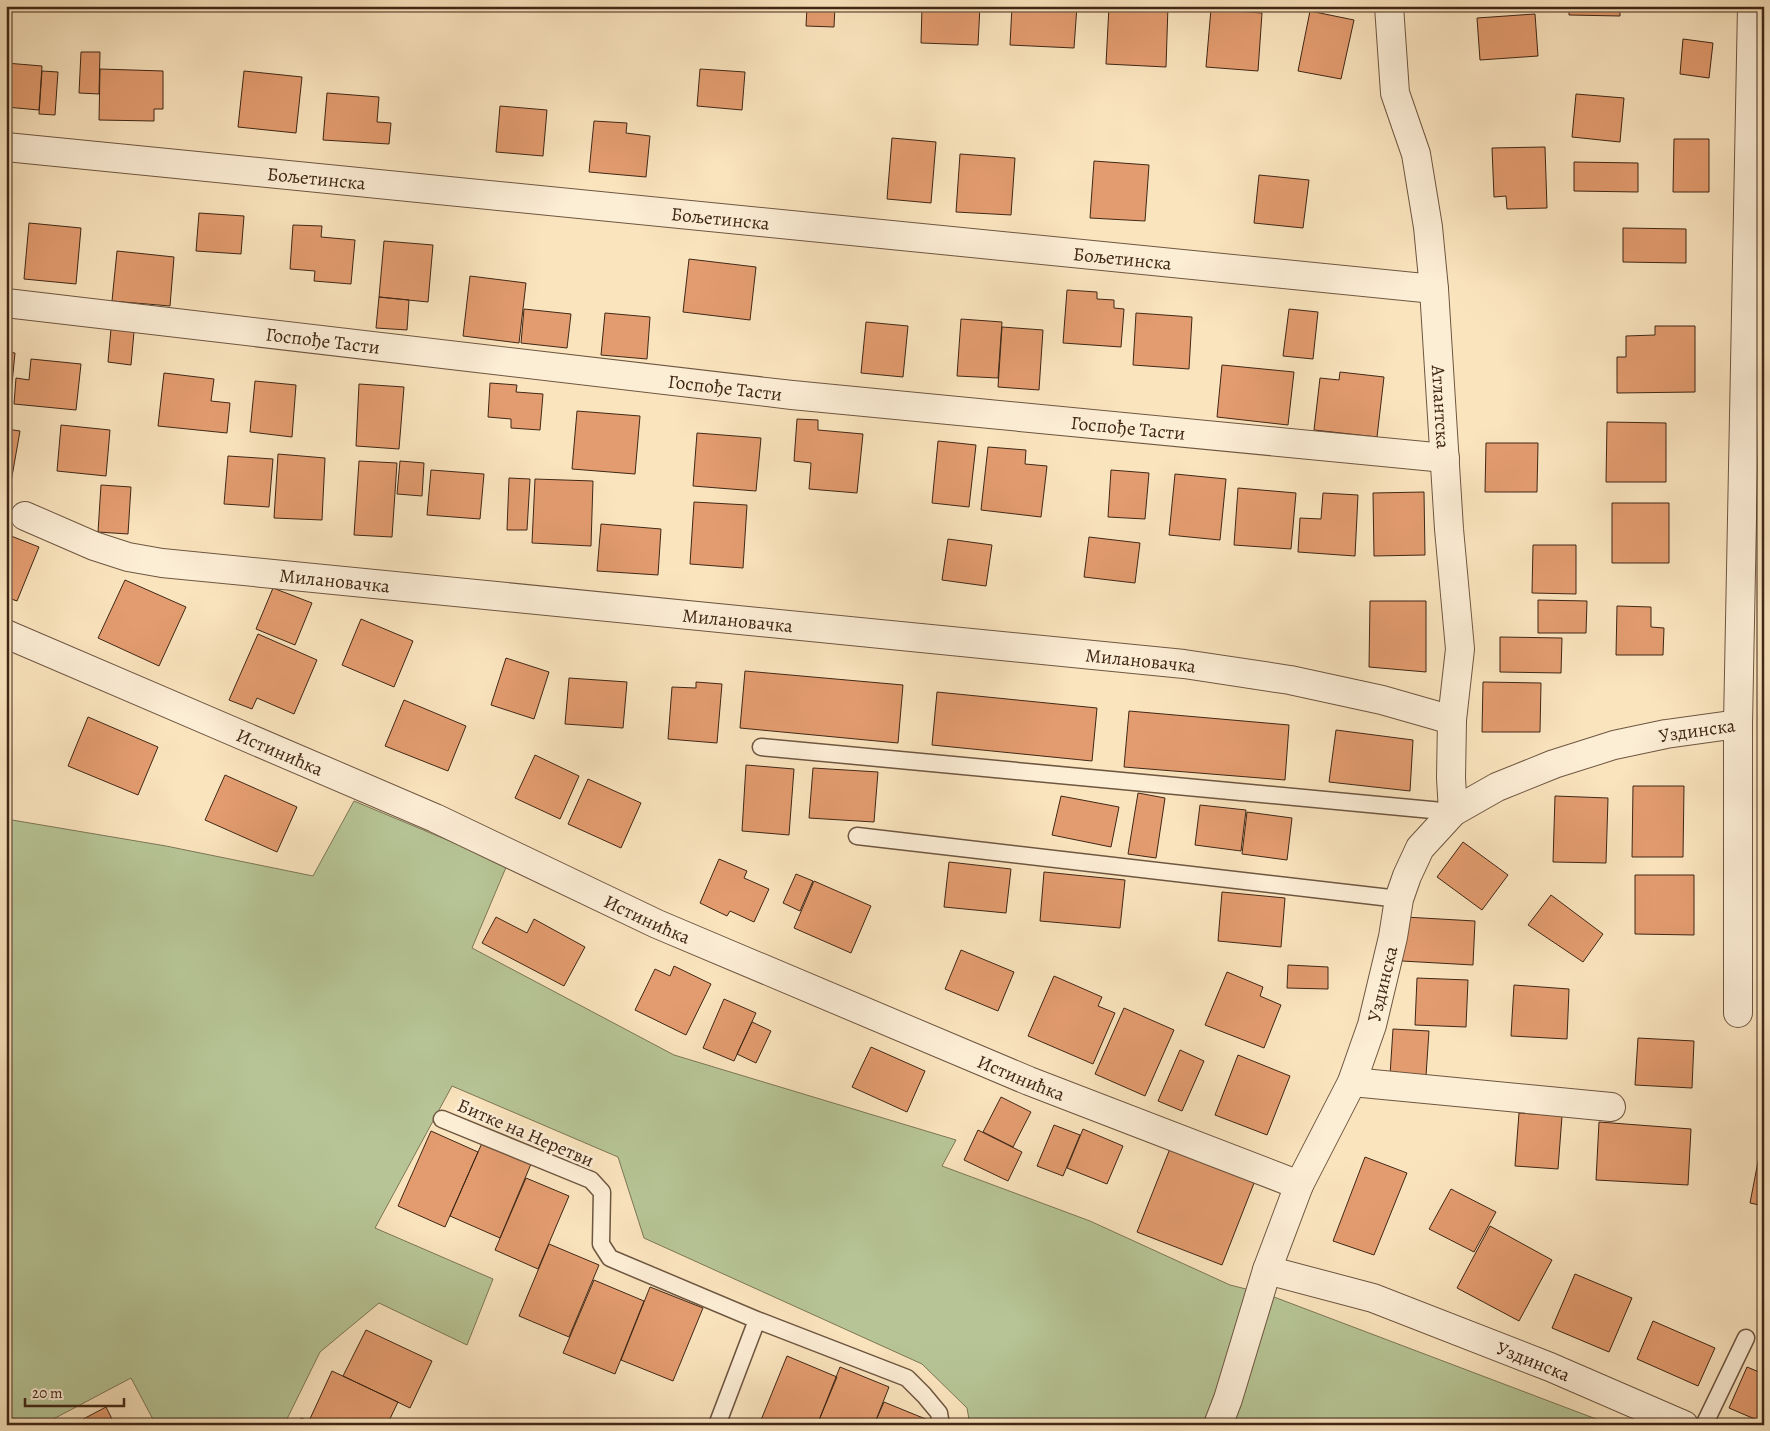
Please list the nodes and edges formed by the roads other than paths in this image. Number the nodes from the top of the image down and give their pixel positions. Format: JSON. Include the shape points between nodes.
{"nodes":[{"id":1,"x":1389,"y":6,"type":"edge"},
{"id":2,"x":1752,"y":6,"type":"edge"},
{"id":3,"x":6,"y":147,"type":"edge"},
{"id":4,"x":1434,"y":289,"type":"junction"},
{"id":5,"x":6,"y":304,"type":"edge"},
{"id":6,"x":1445,"y":458,"type":"junction"},
{"id":7,"x":26,"y":516,"type":"dead end"},
{"id":8,"x":6,"y":634,"type":"edge"},
{"id":9,"x":1452,"y":720,"type":"junction"},
{"id":10,"x":1738,"y":724,"type":"junction"},
{"id":11,"x":761,"y":747,"type":"dead end"},
{"id":12,"x":1453,"y":812,"type":"junction"},
{"id":13,"x":858,"y":836,"type":"dead end"},
{"id":14,"x":1399,"y":899,"type":"junction"},
{"id":15,"x":1738,"y":1013,"type":"dead end"},
{"id":16,"x":1352,"y":1082,"type":"junction"},
{"id":17,"x":1611,"y":1107,"type":"dead end"},
{"id":18,"x":442,"y":1119,"type":"dead end"},
{"id":19,"x":1299,"y":1185,"type":"junction"},
{"id":20,"x":1267,"y":1270,"type":"junction"},
{"id":21,"x":757,"y":1320,"type":"junction"},
{"id":22,"x":1746,"y":1338,"type":"dead end"},
{"id":23,"x":717,"y":1425,"type":"edge"},
{"id":24,"x":941,"y":1425,"type":"edge"},
{"id":25,"x":1218,"y":1425,"type":"edge"},
{"id":26,"x":1684,"y":1425,"type":"edge"},
{"id":27,"x":1704,"y":1425,"type":"edge"}],
"edges":[{"from":1,"to":4,"type":"street","name":"Атлантска","via":[[1395,93],[1418,161]]},
{"from":2,"to":10,"type":"street","name":"Уздинска"},
{"from":3,"to":4,"type":"street","name":"Бољетинска"},
{"from":4,"to":6,"type":"street","name":"Атлантска"},
{"from":5,"to":6,"type":"street","name":"Госпође Тасти","via":[[792,395]]},
{"from":6,"to":9,"type":"street","name":"Атлантска","via":[[1460,649]]},
{"from":7,"to":9,"type":"street","name":"Милановачка","via":[[94,546],[162,563],[1184,664],[1290,680],[1382,700]]},
{"from":8,"to":19,"type":"street","name":"Истинићка","via":[[435,818],[657,924],[1029,1081]]},
{"from":9,"to":12,"type":"street","name":"Атлантска"},
{"from":10,"to":12,"type":"street","name":"Уздинска","via":[[1614,745],[1497,787]]},
{"from":10,"to":15,"type":"street"},
{"from":11,"to":12,"type":"lane"},
{"from":12,"to":14,"type":"street","name":"Уздинска","via":[[1420,848]]},
{"from":13,"to":14,"type":"lane"},
{"from":14,"to":16,"type":"street","name":"Уздинска","via":[[1372,1025]]},
{"from":16,"to":17,"type":"street"},
{"from":16,"to":19,"type":"street","name":"Уздинска"},
{"from":18,"to":21,"type":"lane","name":"Битке на Неретви","via":[[591,1180],[602,1192],[601,1244],[610,1258]]},
{"from":19,"to":20,"type":"street","name":"Уздинска"},
{"from":20,"to":25,"type":"street","name":"Уздинска"},
{"from":20,"to":26,"type":"street","name":"Уздинска","via":[[1373,1298]]},
{"from":21,"to":23,"type":"lane"},
{"from":21,"to":24,"type":"lane","name":"Битке на Неретви","via":[[907,1378],[939,1413]]},
{"from":22,"to":27,"type":"lane"}]}
